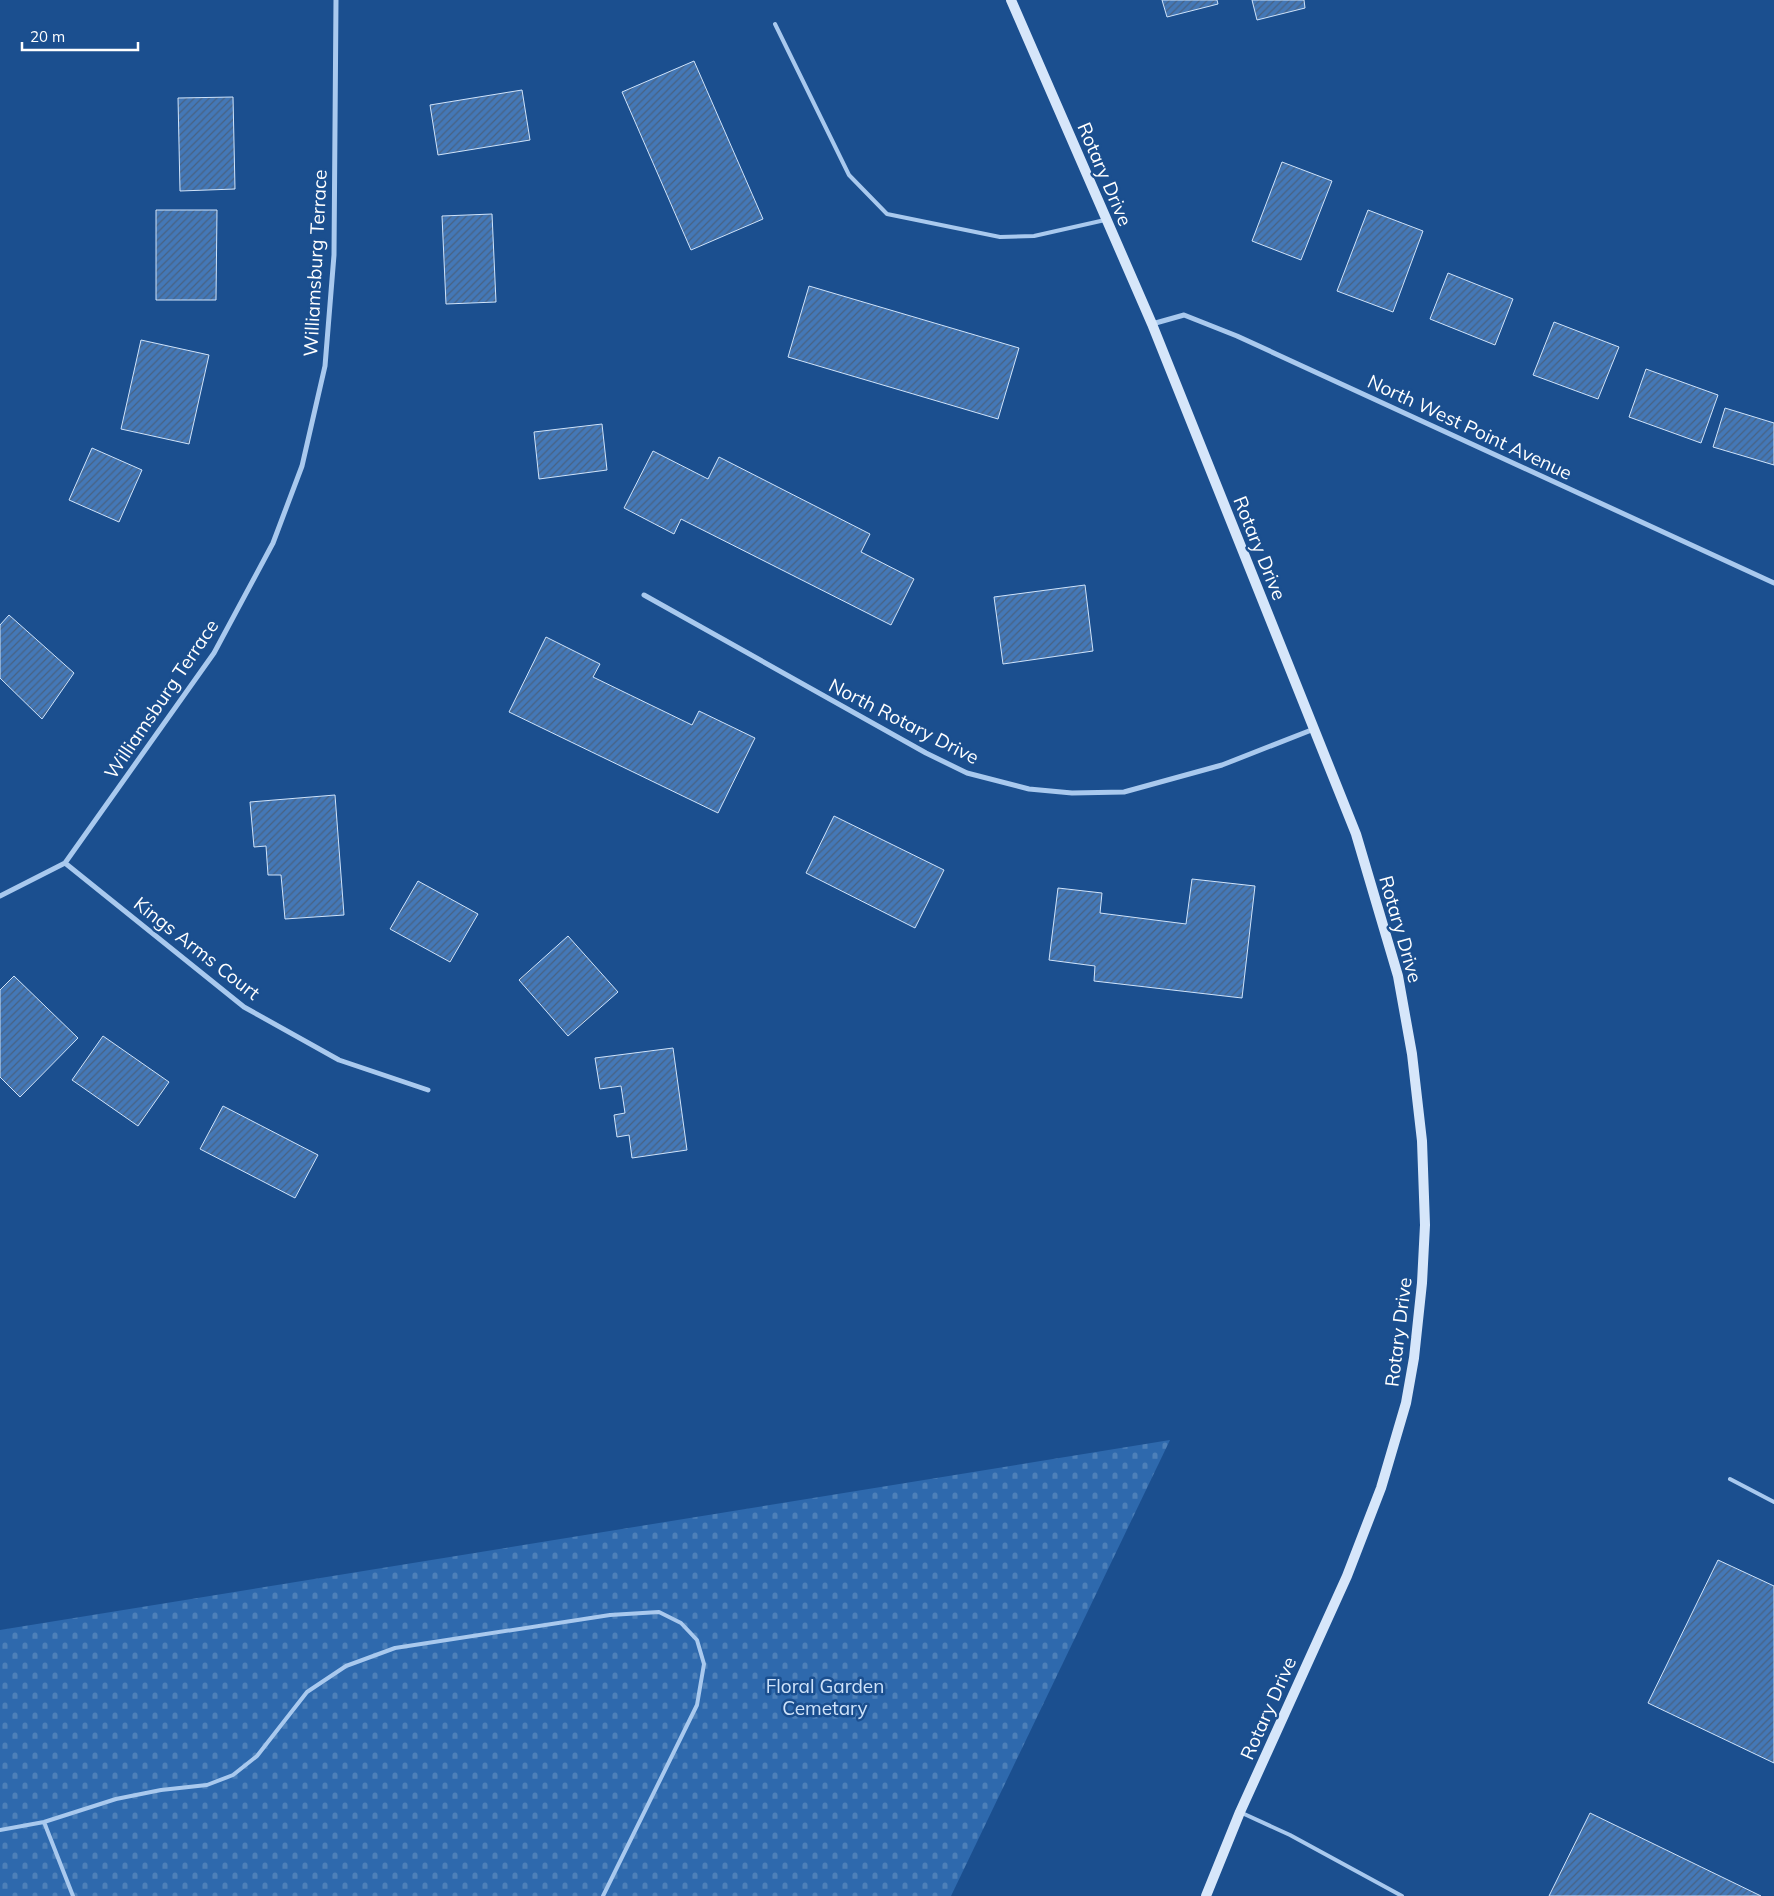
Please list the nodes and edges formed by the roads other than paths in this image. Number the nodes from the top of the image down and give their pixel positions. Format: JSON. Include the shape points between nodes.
{"nodes":[{"id":1,"x":336,"y":0,"type":"edge"},
{"id":2,"x":1011,"y":0,"type":"edge"},
{"id":3,"x":775,"y":24,"type":"dead end"},
{"id":4,"x":1106,"y":220,"type":"junction"},
{"id":5,"x":1152,"y":324,"type":"junction"},
{"id":6,"x":1774,"y":583,"type":"edge"},
{"id":7,"x":644,"y":595,"type":"dead end"},
{"id":8,"x":1314,"y":729,"type":"junction"},
{"id":9,"x":65,"y":863,"type":"junction"},
{"id":10,"x":0,"y":896,"type":"edge"},
{"id":11,"x":428,"y":1090,"type":"dead end"},
{"id":12,"x":1730,"y":1479,"type":"dead end"},
{"id":13,"x":1774,"y":1502,"type":"edge"},
{"id":14,"x":1240,"y":1812,"type":"junction"},
{"id":15,"x":44,"y":1822,"type":"junction"},
{"id":16,"x":0,"y":1830,"type":"edge"},
{"id":17,"x":73,"y":1896,"type":"edge"},
{"id":18,"x":603,"y":1896,"type":"edge"},
{"id":19,"x":1206,"y":1896,"type":"edge"},
{"id":20,"x":1402,"y":1896,"type":"edge"}],
"edges":[{"from":1,"to":9,"type":"street","name":"Williamsburg Terrace","via":[[334,255],[325,366],[302,466],[273,542],[214,653]]},
{"from":2,"to":4,"type":"street","name":"Rotary Drive"},
{"from":3,"to":4,"type":"lane","via":[[849,175],[887,214],[1000,237],[1034,236]]},
{"from":4,"to":5,"type":"street","name":"Rotary Drive"},
{"from":5,"to":6,"type":"street","name":"North West Point Avenue","via":[[1184,315],[1236,336]]},
{"from":5,"to":8,"type":"street","name":"Rotary Drive"},
{"from":7,"to":8,"type":"street","name":"North Rotary Drive","via":[[934,757],[966,773],[1029,789],[1072,794],[1124,792],[1222,766]]},
{"from":8,"to":14,"type":"street","name":"Rotary Drive","via":[[1356,834],[1398,976],[1412,1054],[1422,1141],[1425,1225],[1422,1283],[1406,1403],[1381,1488],[1347,1576]]},
{"from":9,"to":10,"type":"street","name":"Williamsburg Terrace"},
{"from":9,"to":11,"type":"street","name":"Kings Arms Court","via":[[244,1007],[340,1060]]},
{"from":12,"to":13,"type":"lane"},
{"from":14,"to":19,"type":"street","name":"Rotary Drive"},
{"from":14,"to":20,"type":"lane","via":[[1290,1835]]},
{"from":15,"to":16,"type":"lane"},
{"from":15,"to":17,"type":"lane"},
{"from":15,"to":18,"type":"lane","via":[[116,1799],[207,1785],[233,1775],[257,1756],[307,1692],[346,1666],[396,1648],[610,1615],[659,1612],[681,1623],[697,1640],[704,1664],[697,1705]]}]}
